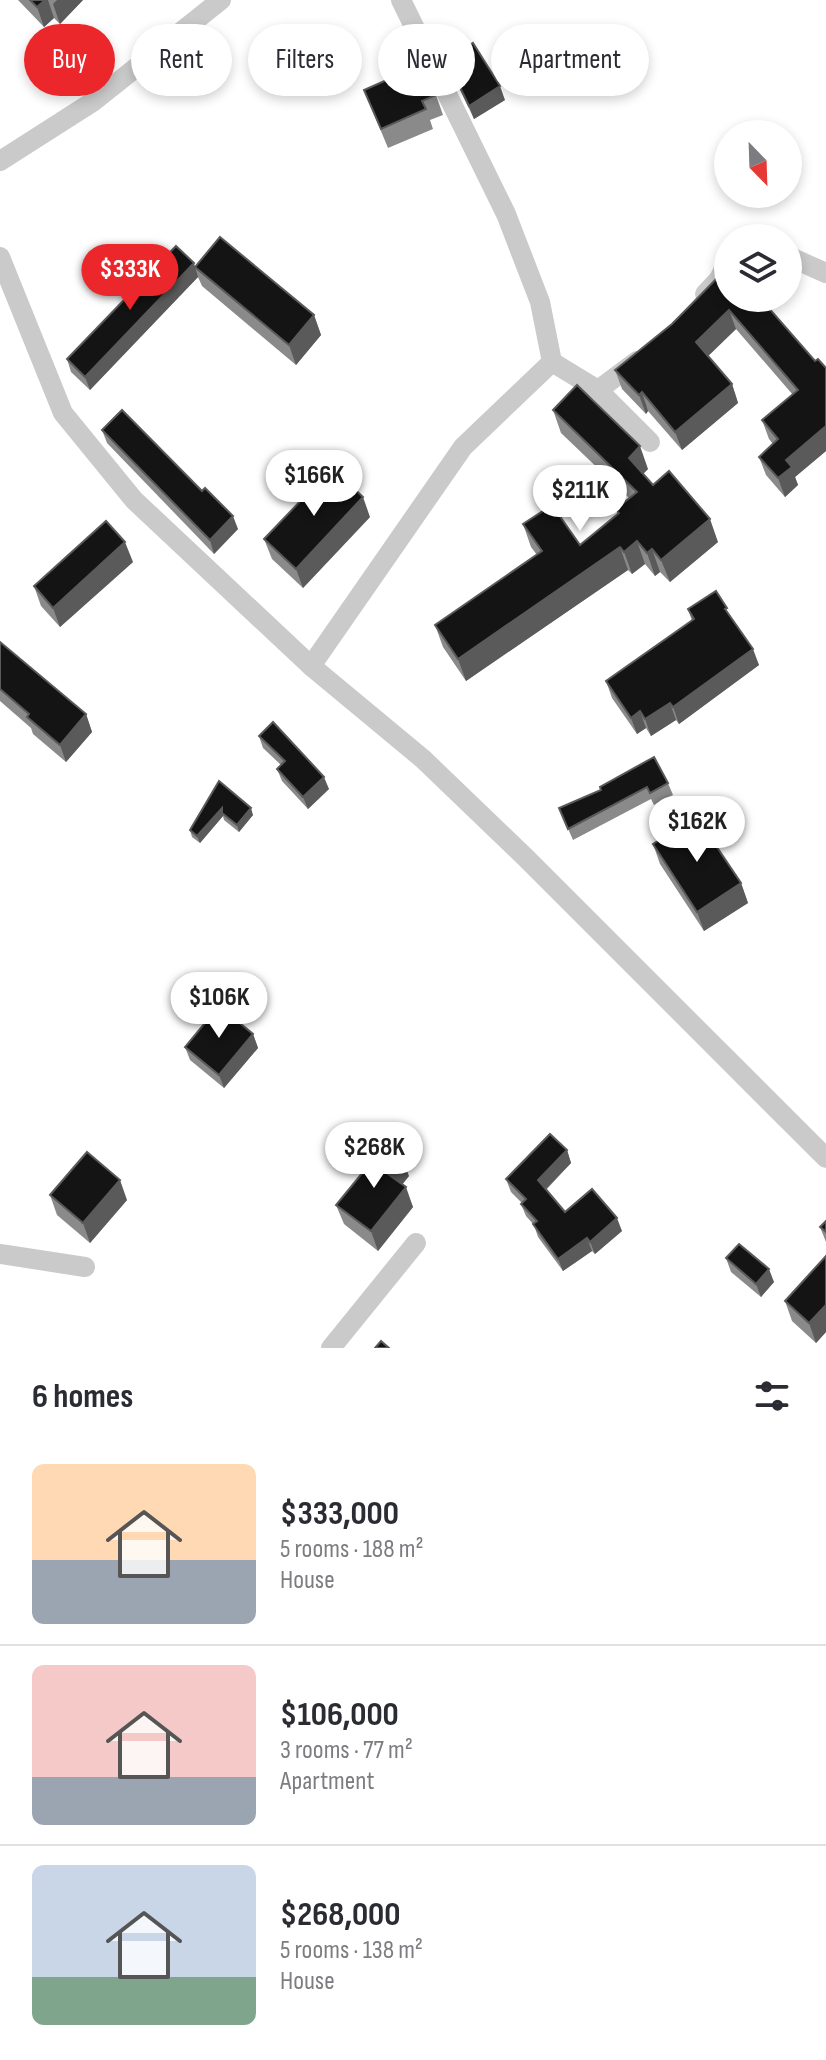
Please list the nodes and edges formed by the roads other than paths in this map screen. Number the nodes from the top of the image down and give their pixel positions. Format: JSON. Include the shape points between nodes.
{"nodes":[{"id":1,"x":221,"y":0,"type":"edge"},
{"id":2,"x":401,"y":0,"type":"edge"},
{"id":3,"x":0,"y":161,"type":"edge"},
{"id":4,"x":0,"y":257,"type":"edge"},
{"id":5,"x":802,"y":262,"type":"edge"},
{"id":6,"x":826,"y":273,"type":"edge"},
{"id":7,"x":714,"y":285,"type":"edge"},
{"id":8,"x":690,"y":312,"type":"edge"},
{"id":9,"x":650,"y":350,"type":"edge"},
{"id":10,"x":552,"y":362,"type":"junction"},
{"id":11,"x":598,"y":390,"type":"junction"},
{"id":12,"x":650,"y":442,"type":"dead end"},
{"id":13,"x":311,"y":666,"type":"junction"},
{"id":14,"x":826,"y":1158,"type":"edge"},
{"id":15,"x":416,"y":1243,"type":"dead end"},
{"id":16,"x":0,"y":1254,"type":"edge"},
{"id":17,"x":85,"y":1267,"type":"dead end"},
{"id":18,"x":331,"y":1348,"type":"edge"}],
"edges":[{"from":1,"to":3,"type":"street","via":[[94,101]]},
{"from":2,"to":10,"type":"street","via":[[506,214],[540,302]]},
{"from":4,"to":13,"type":"street","via":[[63,413],[134,500]]},
{"from":5,"to":6,"type":"street"},
{"from":7,"to":8,"type":"street"},
{"from":9,"to":11,"type":"street"},
{"from":10,"to":11,"type":"street"},
{"from":10,"to":13,"type":"street","via":[[463,447]]},
{"from":11,"to":12,"type":"street"},
{"from":13,"to":14,"type":"street","via":[[423,759]]},
{"from":15,"to":18,"type":"street"},
{"from":16,"to":17,"type":"street"}]}
